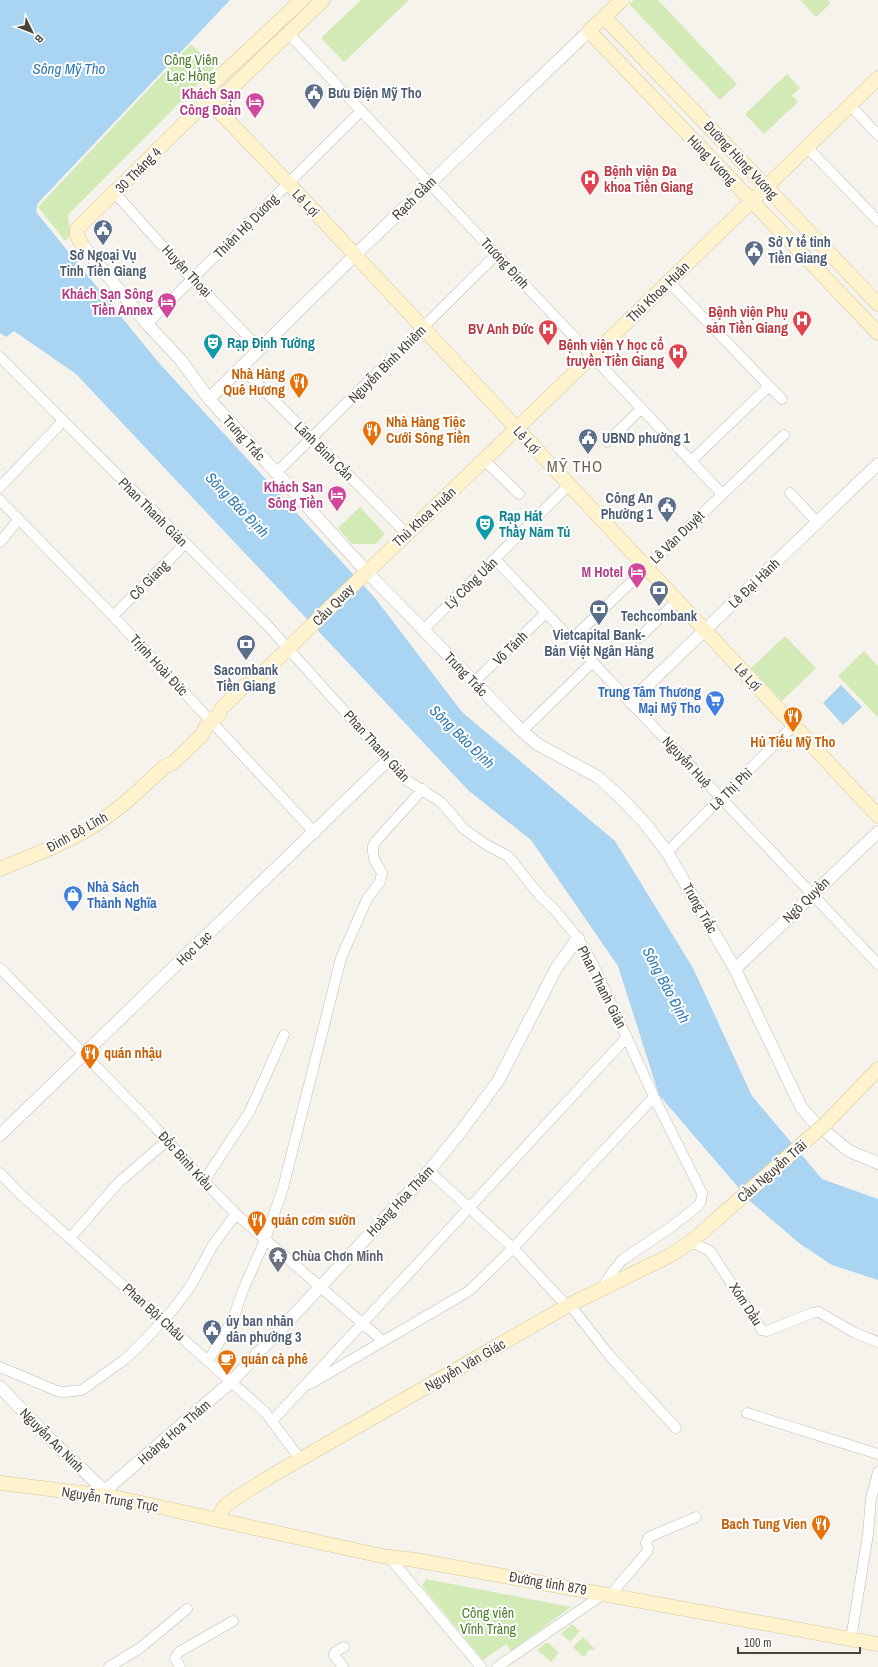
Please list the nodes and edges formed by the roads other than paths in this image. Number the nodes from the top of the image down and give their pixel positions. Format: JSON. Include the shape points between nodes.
{"nodes":[{"id":1,"x":302,"y":0,"type":"edge"},
{"id":2,"x":323,"y":0,"type":"edge"},
{"id":3,"x":622,"y":0,"type":"edge"},
{"id":4,"x":604,"y":17,"type":"junction"},
{"id":5,"x":277,"y":23,"type":"junction"},
{"id":6,"x":589,"y":31,"type":"junction"},
{"id":7,"x":288,"y":33,"type":"junction"},
{"id":8,"x":878,"y":78,"type":"edge"},
{"id":9,"x":208,"y":100,"type":"junction"},
{"id":10,"x":850,"y":105,"type":"junction"},
{"id":11,"x":361,"y":111,"type":"junction"},
{"id":12,"x":709,"y":126,"type":"junction"},
{"id":13,"x":878,"y":135,"type":"edge"},
{"id":14,"x":694,"y":141,"type":"junction"},
{"id":15,"x":807,"y":148,"type":"junction"},
{"id":16,"x":430,"y":183,"type":"junction"},
{"id":17,"x":289,"y":184,"type":"junction"},
{"id":18,"x":766,"y":186,"type":"junction"},
{"id":19,"x":115,"y":193,"type":"junction"},
{"id":20,"x":751,"y":201,"type":"junction"},
{"id":21,"x":878,"y":221,"type":"edge"},
{"id":22,"x":81,"y":243,"type":"joint"},
{"id":23,"x":497,"y":254,"type":"junction"},
{"id":24,"x":355,"y":255,"type":"junction"},
{"id":25,"x":850,"y":275,"type":"junction"},
{"id":26,"x":192,"y":278,"type":"junction"},
{"id":27,"x":669,"y":282,"type":"junction"},
{"id":28,"x":836,"y":289,"type":"junction"},
{"id":29,"x":876,"y":299,"type":"edge"},
{"id":30,"x":147,"y":324,"type":"junction"},
{"id":31,"x":423,"y":328,"type":"junction"},
{"id":32,"x":878,"y":333,"type":"edge"},
{"id":33,"x":259,"y":348,"type":"junction"},
{"id":34,"x":592,"y":356,"type":"junction"},
{"id":35,"x":0,"y":357,"type":"edge"},
{"id":36,"x":241,"y":367,"type":"junction"},
{"id":37,"x":769,"y":386,"type":"junction"},
{"id":38,"x":209,"y":399,"type":"junction"},
{"id":39,"x":782,"y":399,"type":"dead end"},
{"id":40,"x":641,"y":409,"type":"junction"},
{"id":41,"x":63,"y":421,"type":"junction"},
{"id":42,"x":517,"y":429,"type":"junction"},
{"id":43,"x":784,"y":435,"type":"dead end"},
{"id":44,"x":312,"y":438,"type":"junction"},
{"id":45,"x":608,"y":442,"type":"dead end"},
{"id":46,"x":484,"y":460,"type":"junction"},
{"id":47,"x":691,"y":461,"type":"junction"},
{"id":48,"x":878,"y":464,"type":"edge"},
{"id":49,"x":276,"y":473,"type":"junction"},
{"id":50,"x":570,"y":485,"type":"junction"},
{"id":51,"x":0,"y":487,"type":"edge"},
{"id":52,"x":790,"y":493,"type":"dead end"},
{"id":53,"x":519,"y":494,"type":"dead end"},
{"id":54,"x":722,"y":494,"type":"junction"},
{"id":55,"x":0,"y":500,"type":"edge"},
{"id":56,"x":19,"y":519,"type":"junction"},
{"id":57,"x":817,"y":522,"type":"junction"},
{"id":58,"x":407,"y":534,"type":"junction"},
{"id":59,"x":0,"y":542,"type":"edge"},
{"id":60,"x":185,"y":544,"type":"junction"},
{"id":61,"x":495,"y":559,"type":"junction"},
{"id":62,"x":646,"y":567,"type":"junction"},
{"id":63,"x":364,"y":574,"type":"junction"},
{"id":64,"x":677,"y":601,"type":"junction"},
{"id":65,"x":546,"y":613,"type":"junction"},
{"id":66,"x":113,"y":616,"type":"junction"},
{"id":67,"x":423,"y":630,"type":"junction"},
{"id":68,"x":704,"y":630,"type":"junction"},
{"id":69,"x":639,"y":638,"type":"dead end"},
{"id":70,"x":571,"y":640,"type":"junction"},
{"id":71,"x":294,"y":644,"type":"junction"},
{"id":72,"x":593,"y":662,"type":"junction"},
{"id":73,"x":474,"y":682,"type":"junction"},
{"id":74,"x":630,"y":702,"type":"junction"},
{"id":75,"x":212,"y":721,"type":"junction"},
{"id":76,"x":793,"y":726,"type":"junction"},
{"id":77,"x":522,"y":731,"type":"junction"},
{"id":78,"x":388,"y":760,"type":"junction"},
{"id":79,"x":423,"y":789,"type":"junction"},
{"id":80,"x":722,"y":799,"type":"junction"},
{"id":81,"x":878,"y":816,"type":"edge"},
{"id":82,"x":314,"y":832,"type":"junction"},
{"id":83,"x":878,"y":832,"type":"edge"},
{"id":84,"x":667,"y":852,"type":"junction"},
{"id":85,"x":0,"y":869,"type":"edge"},
{"id":86,"x":812,"y":894,"type":"junction"},
{"id":87,"x":578,"y":938,"type":"junction"},
{"id":88,"x":878,"y":964,"type":"edge"},
{"id":89,"x":0,"y":968,"type":"edge"},
{"id":90,"x":735,"y":969,"type":"junction"},
{"id":91,"x":284,"y":1035,"type":"dead end"},
{"id":92,"x":627,"y":1037,"type":"junction"},
{"id":93,"x":84,"y":1055,"type":"junction"},
{"id":94,"x":878,"y":1069,"type":"edge"},
{"id":95,"x":654,"y":1097,"type":"junction"},
{"id":96,"x":820,"y":1123,"type":"junction"},
{"id":97,"x":0,"y":1135,"type":"edge"},
{"id":98,"x":168,"y":1140,"type":"junction"},
{"id":99,"x":878,"y":1163,"type":"edge"},
{"id":100,"x":429,"y":1171,"type":"junction"},
{"id":101,"x":0,"y":1173,"type":"edge"},
{"id":102,"x":204,"y":1181,"type":"junction"},
{"id":103,"x":469,"y":1208,"type":"junction"},
{"id":104,"x":236,"y":1214,"type":"junction"},
{"id":105,"x":717,"y":1219,"type":"joint"},
{"id":106,"x":70,"y":1238,"type":"junction"},
{"id":107,"x":265,"y":1240,"type":"junction"},
{"id":108,"x":691,"y":1242,"type":"junction"},
{"id":109,"x":513,"y":1248,"type":"junction"},
{"id":110,"x":321,"y":1286,"type":"junction"},
{"id":111,"x":600,"y":1291,"type":"junction"},
{"id":112,"x":569,"y":1305,"type":"junction"},
{"id":113,"x":164,"y":1320,"type":"junction"},
{"id":114,"x":363,"y":1323,"type":"junction"},
{"id":115,"x":383,"y":1341,"type":"junction"},
{"id":116,"x":878,"y":1342,"type":"edge"},
{"id":117,"x":208,"y":1361,"type":"junction"},
{"id":118,"x":0,"y":1367,"type":"edge"},
{"id":119,"x":231,"y":1382,"type":"junction"},
{"id":120,"x":0,"y":1387,"type":"edge"},
{"id":121,"x":300,"y":1390,"type":"junction"},
{"id":122,"x":747,"y":1413,"type":"dead end"},
{"id":123,"x":273,"y":1420,"type":"junction"},
{"id":124,"x":676,"y":1428,"type":"dead end"},
{"id":125,"x":878,"y":1454,"type":"edge"},
{"id":126,"x":300,"y":1459,"type":"junction"},
{"id":127,"x":878,"y":1472,"type":"edge"},
{"id":128,"x":0,"y":1483,"type":"edge"},
{"id":129,"x":103,"y":1493,"type":"junction"},
{"id":130,"x":696,"y":1518,"type":"dead end"},
{"id":131,"x":220,"y":1520,"type":"junction"},
{"id":132,"x":873,"y":1535,"type":"edge"},
{"id":133,"x":389,"y":1557,"type":"junction"},
{"id":134,"x":608,"y":1594,"type":"junction"},
{"id":135,"x":187,"y":1609,"type":"dead end"},
{"id":136,"x":233,"y":1621,"type":"dead end"},
{"id":137,"x":851,"y":1639,"type":"junction"},
{"id":138,"x":878,"y":1644,"type":"edge"},
{"id":139,"x":344,"y":1647,"type":"dead end"},
{"id":140,"x":109,"y":1667,"type":"edge"},
{"id":141,"x":180,"y":1667,"type":"edge"},
{"id":142,"x":343,"y":1667,"type":"edge"},
{"id":143,"x":481,"y":1667,"type":"edge"},
{"id":144,"x":496,"y":1667,"type":"edge"}],
"edges":[{"from":1,"to":5,"type":"main road","name":"30 Tháng 4"},
{"from":2,"to":7,"type":"main road","name":"30 Tháng 4"},
{"from":3,"to":4,"type":"main road","name":"Rạch Gầm"},
{"from":4,"to":6,"type":"main road","name":"Rạch Gầm"},
{"from":4,"to":12,"type":"main road","name":"Đường Hùng Vương"},
{"from":5,"to":7,"type":"main road"},
{"from":5,"to":9,"type":"main road","name":"30 Tháng 4","via":[[210,86]]},
{"from":6,"to":14,"type":"main road","name":"Hùng Vương"},
{"from":6,"to":16,"type":"street","name":"Rạch Gầm"},
{"from":7,"to":9,"type":"main road","name":"30 Tháng 4","via":[[221,98]]},
{"from":7,"to":11,"type":"street","name":"Trương Định"},
{"from":8,"to":10,"type":"main road","name":"Thủ Khoa Huân"},
{"from":9,"to":17,"type":"main road","name":"Lê Lợi"},
{"from":9,"to":19,"type":"main road","name":"30 Tháng 4"},
{"from":10,"to":13,"type":"street"},
{"from":10,"to":15,"type":"main road","name":"Thủ Khoa Huân"},
{"from":11,"to":16,"type":"street","name":"Trương Định"},
{"from":11,"to":17,"type":"street","name":"Thiên Hộ Dương"},
{"from":12,"to":14,"type":"main road"},
{"from":12,"to":18,"type":"main road","name":"Đường Hùng Vương"},
{"from":14,"to":20,"type":"main road","name":"Hùng Vương"},
{"from":15,"to":18,"type":"main road","name":"Thủ Khoa Huân"},
{"from":15,"to":21,"type":"street"},
{"from":16,"to":23,"type":"street","name":"Trương Định"},
{"from":16,"to":24,"type":"street","name":"Rạch Gầm"},
{"from":17,"to":24,"type":"main road","name":"Lê Lợi"},
{"from":17,"to":26,"type":"street","name":"Thiên Hộ Dương"},
{"from":18,"to":20,"type":"main road","name":"Thủ Khoa Huân"},
{"from":18,"to":25,"type":"main road","name":"Đường Hùng Vương"},
{"from":19,"to":22,"type":"main road","name":"30 Tháng 4","via":[[77,229]]},
{"from":19,"to":26,"type":"street","name":"Huyện Thoại"},
{"from":20,"to":27,"type":"main road","name":"Thủ Khoa Huân"},
{"from":20,"to":28,"type":"main road","name":"Hùng Vương"},
{"from":22,"to":30,"type":"street","name":"Trưng Trắc"},
{"from":23,"to":31,"type":"street","name":"Nguyễn Bỉnh Khiêm"},
{"from":23,"to":34,"type":"street","name":"Trương Định"},
{"from":24,"to":31,"type":"main road","name":"Lê Lợi"},
{"from":24,"to":33,"type":"street","name":"Rạch Gầm"},
{"from":25,"to":28,"type":"main road"},
{"from":25,"to":29,"type":"main road","name":"Đường Hùng Vương"},
{"from":26,"to":30,"type":"street","name":"Thiên Hộ Dương"},
{"from":26,"to":33,"type":"street","name":"Huyện Thoại"},
{"from":27,"to":34,"type":"main road","name":"Thủ Khoa Huân"},
{"from":27,"to":37,"type":"street"},
{"from":28,"to":32,"type":"main road"},
{"from":30,"to":38,"type":"street","name":"Trưng Trắc","via":[[180,358]]},
{"from":31,"to":42,"type":"main road","name":"Lê Lợi"},
{"from":31,"to":44,"type":"street","name":"Nguyễn Bỉnh Khiêm"},
{"from":33,"to":36,"type":"street","name":"Rạch Gầm"},
{"from":34,"to":40,"type":"street","name":"Trương Định"},
{"from":34,"to":42,"type":"main road","name":"Thủ Khoa Huân"},
{"from":35,"to":41,"type":"street","name":"Phan Thanh Giản"},
{"from":36,"to":38,"type":"street","name":"Rạch Gầm"},
{"from":36,"to":44,"type":"street","name":"Lãnh Binh Cẩn"},
{"from":37,"to":39,"type":"street"},
{"from":37,"to":47,"type":"street"},
{"from":38,"to":49,"type":"street","name":"Trưng Trắc"},
{"from":40,"to":45,"type":"street"},
{"from":40,"to":47,"type":"street","name":"Trương Định"},
{"from":41,"to":51,"type":"street"},
{"from":41,"to":60,"type":"street","name":"Phan Thanh Giản"},
{"from":42,"to":46,"type":"main road","name":"Thủ Khoa Huân"},
{"from":42,"to":50,"type":"main road","name":"Lê Lợi"},
{"from":43,"to":54,"type":"street","name":"Lê Văn Duyệt"},
{"from":44,"to":49,"type":"street","name":"Nguyễn Bỉnh Khiêm"},
{"from":44,"to":58,"type":"street","name":"Lãnh Binh Cẩn"},
{"from":46,"to":53,"type":"street"},
{"from":46,"to":58,"type":"main road","name":"Thủ Khoa Huân"},
{"from":47,"to":54,"type":"street","name":"Trương Định"},
{"from":48,"to":57,"type":"street","name":"Lê Đại Hành"},
{"from":49,"to":63,"type":"street","name":"Trưng Trắc"},
{"from":50,"to":61,"type":"street","name":"Lý Công Uẩn"},
{"from":50,"to":62,"type":"main road","name":"Lê Lợi"},
{"from":52,"to":57,"type":"street"},
{"from":54,"to":62,"type":"street","name":"Lê Văn Duyệt"},
{"from":55,"to":56,"type":"street","name":"Trịnh Hoài Đức"},
{"from":56,"to":59,"type":"street"},
{"from":56,"to":66,"type":"street","name":"Trịnh Hoài Đức"},
{"from":57,"to":68,"type":"street","name":"Lê Đại Hành"},
{"from":58,"to":63,"type":"main road","name":"Thủ Khoa Huân"},
{"from":60,"to":66,"type":"street","name":"Cô Giang"},
{"from":60,"to":71,"type":"street","name":"Phan Thanh Giản"},
{"from":61,"to":65,"type":"street","name":"Nguyễn Huệ"},
{"from":61,"to":67,"type":"street","name":"Lý Công Uẩn"},
{"from":62,"to":64,"type":"main road","name":"Lê Lợi"},
{"from":62,"to":70,"type":"street","name":"Lê Văn Duyệt"},
{"from":63,"to":67,"type":"street","name":"Trưng Trắc"},
{"from":63,"to":71,"type":"main road","name":"Cầu Quay"},
{"from":64,"to":68,"type":"main road","name":"Lê Lợi"},
{"from":64,"to":69,"type":"street"},
{"from":65,"to":70,"type":"street","name":"Nguyễn Huệ"},
{"from":65,"to":73,"type":"street","name":"Võ Tánh"},
{"from":66,"to":75,"type":"street","name":"Trịnh Hoài Đức"},
{"from":67,"to":73,"type":"street","name":"Trưng Trắc"},
{"from":68,"to":74,"type":"street","name":"Lê Đại Hành"},
{"from":68,"to":76,"type":"main road","name":"Lê Lợi"},
{"from":70,"to":72,"type":"street","name":"Nguyễn Huệ"},
{"from":71,"to":75,"type":"main road","name":"Đinh Bộ Lĩnh","via":[[251,684],[244,686]]},
{"from":71,"to":78,"type":"street","name":"Phan Thanh Giản"},
{"from":72,"to":74,"type":"street","name":"Nguyễn Huệ"},
{"from":72,"to":77,"type":"street"},
{"from":73,"to":77,"type":"street","name":"Trưng Trắc"},
{"from":74,"to":80,"type":"street","name":"Nguyễn Huệ"},
{"from":75,"to":82,"type":"street","name":"Trịnh Hoài Đức"},
{"from":75,"to":85,"type":"main road","name":"Đinh Bộ Lĩnh","via":[[196,730],[168,758],[164,767],[97,823],[75,836]]},
{"from":76,"to":80,"type":"street","name":"Lê Thị Phỉ"},
{"from":76,"to":81,"type":"main road","name":"Lê Lợi"},
{"from":77,"to":84,"type":"street","name":"Trưng Trắc","via":[[537,744],[598,777],[634,812]]},
{"from":78,"to":79,"type":"street","name":"Phan Thanh Giản","via":[[406,780]]},
{"from":78,"to":82,"type":"street","name":"Học Lạc"},
{"from":79,"to":87,"type":"street","name":"Phan Thanh Giản","via":[[441,802],[464,828],[485,844],[508,856]]},
{"from":79,"to":107,"type":"street","via":[[373,846],[374,859],[382,873],[380,882],[367,899],[341,958],[298,1134]]},
{"from":80,"to":84,"type":"street","name":"Lê Thị Phỉ"},
{"from":80,"to":86,"type":"street","name":"Nguyễn Huệ"},
{"from":82,"to":93,"type":"street","name":"Học Lạc"},
{"from":83,"to":86,"type":"street","name":"Ngô Quyền"},
{"from":84,"to":90,"type":"street","name":"Trưng Trắc"},
{"from":86,"to":88,"type":"street","name":"Nguyễn Huệ"},
{"from":86,"to":90,"type":"street","name":"Ngô Quyền"},
{"from":87,"to":92,"type":"street","name":"Phan Thanh Giản"},
{"from":87,"to":100,"type":"street","name":"Hoàng Hoa Thám","via":[[557,967],[498,1081]]},
{"from":89,"to":93,"type":"street","name":"Đốc Binh Kiều"},
{"from":90,"to":96,"type":"street","name":"Trưng Trắc","via":[[800,1107]]},
{"from":91,"to":102,"type":"street","via":[[250,1111]]},
{"from":92,"to":95,"type":"street","name":"Phan Thanh Giản"},
{"from":92,"to":103,"type":"street"},
{"from":93,"to":97,"type":"street","name":"Học Lạc"},
{"from":93,"to":98,"type":"street","name":"Đốc Binh Kiều"},
{"from":94,"to":96,"type":"main road","name":"Cầu Nguyễn Trãi"},
{"from":95,"to":109,"type":"street"},
{"from":95,"to":111,"type":"street","name":"Phan Thanh Giản","via":[[702,1193],[702,1200],[693,1211],[622,1260]]},
{"from":96,"to":99,"type":"street","name":"Trưng Trắc","via":[[849,1151]]},
{"from":96,"to":105,"type":"main road","name":"Cầu Nguyễn Trãi","bridge":true},
{"from":98,"to":102,"type":"street","name":"Đốc Binh Kiều"},
{"from":98,"to":106,"type":"street","via":[[119,1182]]},
{"from":100,"to":103,"type":"street"},
{"from":100,"to":110,"type":"street","name":"Hoàng Hoa Thám"},
{"from":101,"to":106,"type":"street","name":"Phan Bội Châu"},
{"from":102,"to":104,"type":"street","name":"Đốc Binh Kiều"},
{"from":103,"to":109,"type":"street"},
{"from":103,"to":114,"type":"street"},
{"from":104,"to":107,"type":"street","name":"Đốc Binh Kiều"},
{"from":104,"to":113,"type":"street","via":[[213,1245],[190,1287]]},
{"from":105,"to":108,"type":"main road","name":"Nguyễn Văn Giác"},
{"from":106,"to":113,"type":"street","name":"Phan Bội Châu"},
{"from":107,"to":110,"type":"street","name":"Đốc Binh Kiều"},
{"from":107,"to":117,"type":"street","via":[[233,1320]]},
{"from":108,"to":111,"type":"main road","name":"Nguyễn Văn Giác","via":[[649,1267]]},
{"from":108,"to":116,"type":"street","name":"Xóm Dầu","via":[[710,1251],[762,1330],[767,1331],[819,1312],[855,1333]]},
{"from":109,"to":112,"type":"street"},
{"from":109,"to":115,"type":"street","via":[[469,1291]]},
{"from":110,"to":114,"type":"street","name":"Đốc Binh Kiều"},
{"from":110,"to":119,"type":"street","name":"Hoàng Hoa Thám"},
{"from":111,"to":112,"type":"main road","name":"Nguyễn Văn Giác"},
{"from":112,"to":124,"type":"street","via":[[610,1356]]},
{"from":112,"to":126,"type":"main road","name":"Nguyễn Văn Giác"},
{"from":113,"to":117,"type":"street","name":"Phan Bội Châu"},
{"from":113,"to":118,"type":"street","via":[[124,1360],[82,1390],[57,1391]]},
{"from":114,"to":115,"type":"street","name":"Đốc Binh Kiều"},
{"from":114,"to":121,"type":"street"},
{"from":115,"to":121,"type":"street"},
{"from":117,"to":119,"type":"street","name":"Phan Bội Châu"},
{"from":119,"to":123,"type":"street","name":"Phan Bội Châu"},
{"from":119,"to":129,"type":"street","name":"Hoàng Hoa Thám"},
{"from":120,"to":129,"type":"street","name":"Nguyễn An Ninh"},
{"from":121,"to":123,"type":"street"},
{"from":122,"to":125,"type":"street"},
{"from":123,"to":126,"type":"street","name":"Phan Bội Châu"},
{"from":126,"to":131,"type":"main road","name":"Nguyễn Văn Giác","via":[[227,1504],[222,1510]]},
{"from":127,"to":132,"type":"street","via":[[871,1500]]},
{"from":128,"to":129,"type":"main road","name":"Nguyễn Trung Trực"},
{"from":129,"to":131,"type":"main road","name":"Nguyễn Trung Trực"},
{"from":130,"to":134,"type":"street","via":[[649,1538],[646,1542],[646,1552]]},
{"from":131,"to":133,"type":"main road","name":"Đường tỉnh 879"},
{"from":132,"to":137,"type":"street"},
{"from":133,"to":134,"type":"main road","name":"Đường tỉnh 879"},
{"from":133,"to":143,"type":"street"},
{"from":134,"to":137,"type":"main road","name":"Đường tỉnh 879"},
{"from":134,"to":144,"type":"street"},
{"from":135,"to":140,"type":"street","via":[[140,1648]]},
{"from":136,"to":141,"type":"street","via":[[178,1652],[175,1658]]},
{"from":137,"to":138,"type":"main road","name":"Đường tỉnh 879"},
{"from":139,"to":142,"type":"street","via":[[334,1655]]}]}
